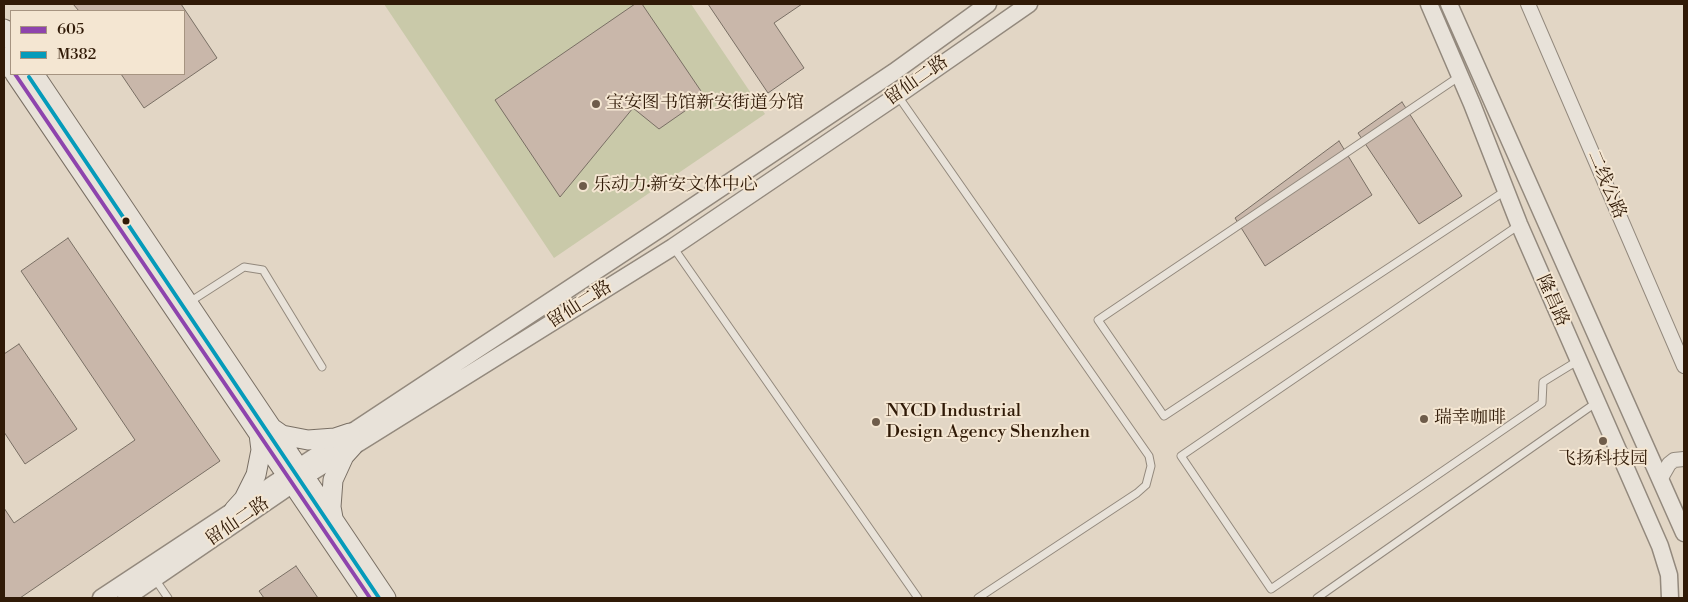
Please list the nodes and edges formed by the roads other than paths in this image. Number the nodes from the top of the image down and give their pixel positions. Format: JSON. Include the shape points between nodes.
{"nodes":[{"id":1,"x":988,"y":4,"type":"edge"},
{"id":2,"x":1029,"y":4,"type":"edge"},
{"id":3,"x":1429,"y":4,"type":"edge"},
{"id":4,"x":1449,"y":4,"type":"edge"},
{"id":5,"x":1528,"y":4,"type":"edge"},
{"id":6,"x":16,"y":75,"type":"edge"},
{"id":7,"x":35,"y":75,"type":"edge"},
{"id":8,"x":1460,"y":76,"type":"junction"},
{"id":9,"x":898,"y":95,"type":"junction"},
{"id":10,"x":1505,"y":191,"type":"junction"},
{"id":11,"x":1519,"y":224,"type":"junction"},
{"id":12,"x":673,"y":247,"type":"junction"},
{"id":13,"x":188,"y":303,"type":"junction"},
{"id":14,"x":1579,"y":360,"type":"junction"},
{"id":15,"x":1684,"y":366,"type":"edge"},
{"id":16,"x":322,"y":367,"type":"dead end"},
{"id":17,"x":1597,"y":402,"type":"junction"},
{"id":18,"x":265,"y":430,"type":"junction"},
{"id":19,"x":352,"y":440,"type":"junction"},
{"id":20,"x":1684,"y":459,"type":"edge"},
{"id":21,"x":295,"y":476,"type":"junction"},
{"id":22,"x":1662,"y":478,"type":"junction"},
{"id":23,"x":234,"y":510,"type":"junction"},
{"id":24,"x":334,"y":521,"type":"junction"},
{"id":25,"x":1684,"y":533,"type":"edge"},
{"id":26,"x":154,"y":579,"type":"junction"},
{"id":27,"x":100,"y":598,"type":"edge"},
{"id":28,"x":126,"y":598,"type":"edge"},
{"id":29,"x":168,"y":598,"type":"edge"},
{"id":30,"x":370,"y":598,"type":"edge"},
{"id":31,"x":386,"y":598,"type":"edge"},
{"id":32,"x":918,"y":598,"type":"edge"},
{"id":33,"x":978,"y":598,"type":"edge"},
{"id":34,"x":1317,"y":598,"type":"edge"},
{"id":35,"x":1670,"y":598,"type":"edge"}],
"edges":[{"from":1,"to":19,"type":"street","name":"留仙二路","via":[[894,72]]},
{"from":2,"to":9,"type":"street","name":"留仙二路"},
{"from":3,"to":8,"type":"street","name":"隆昌路"},
{"from":4,"to":22,"type":"street","name":"隆昌路"},
{"from":5,"to":15,"type":"street","name":"二线公路"},
{"from":6,"to":18,"type":"main road"},
{"from":7,"to":13,"type":"main road"},
{"from":8,"to":10,"type":"street","name":"隆昌路"},
{"from":8,"to":10,"type":"lane","via":[[1098,320],[1164,416]]},
{"from":9,"to":12,"type":"street","name":"留仙二路"},
{"from":9,"to":33,"type":"lane","via":[[1143,448],[1152,466],[1146,485],[1137,493]]},
{"from":10,"to":11,"type":"street","name":"隆昌路"},
{"from":11,"to":14,"type":"street","name":"隆昌路"},
{"from":11,"to":14,"type":"lane","via":[[1181,456],[1271,589],[1542,403],[1542,382]]},
{"from":12,"to":19,"type":"street","name":"留仙二路"},
{"from":12,"to":32,"type":"lane"},
{"from":13,"to":16,"type":"lane","via":[[244,267],[262,270]]},
{"from":13,"to":18,"type":"main road"},
{"from":14,"to":17,"type":"street","name":"隆昌路"},
{"from":17,"to":34,"type":"lane"},
{"from":17,"to":35,"type":"street","name":"隆昌路","via":[[1666,561]]},
{"from":18,"to":19,"type":"main road","via":[[308,440]]},
{"from":18,"to":21,"type":"main road"},
{"from":18,"to":23,"type":"main road","via":[[256,475],[244,499]]},
{"from":19,"to":21,"type":"street","name":"留仙二路"},
{"from":19,"to":24,"type":"main road","via":[[333,480],[331,507]]},
{"from":20,"to":22,"type":"street","via":[[1669,464]]},
{"from":21,"to":23,"type":"street","name":"留仙二路"},
{"from":21,"to":24,"type":"main road"},
{"from":21,"to":26,"type":"street","name":"留仙二路"},
{"from":21,"to":30,"type":"main road"},
{"from":22,"to":25,"type":"street","name":"隆昌路"},
{"from":23,"to":27,"type":"street","name":"留仙二路"},
{"from":24,"to":31,"type":"main road"},
{"from":26,"to":28,"type":"street","name":"留仙二路"},
{"from":26,"to":29,"type":"lane"}]}
